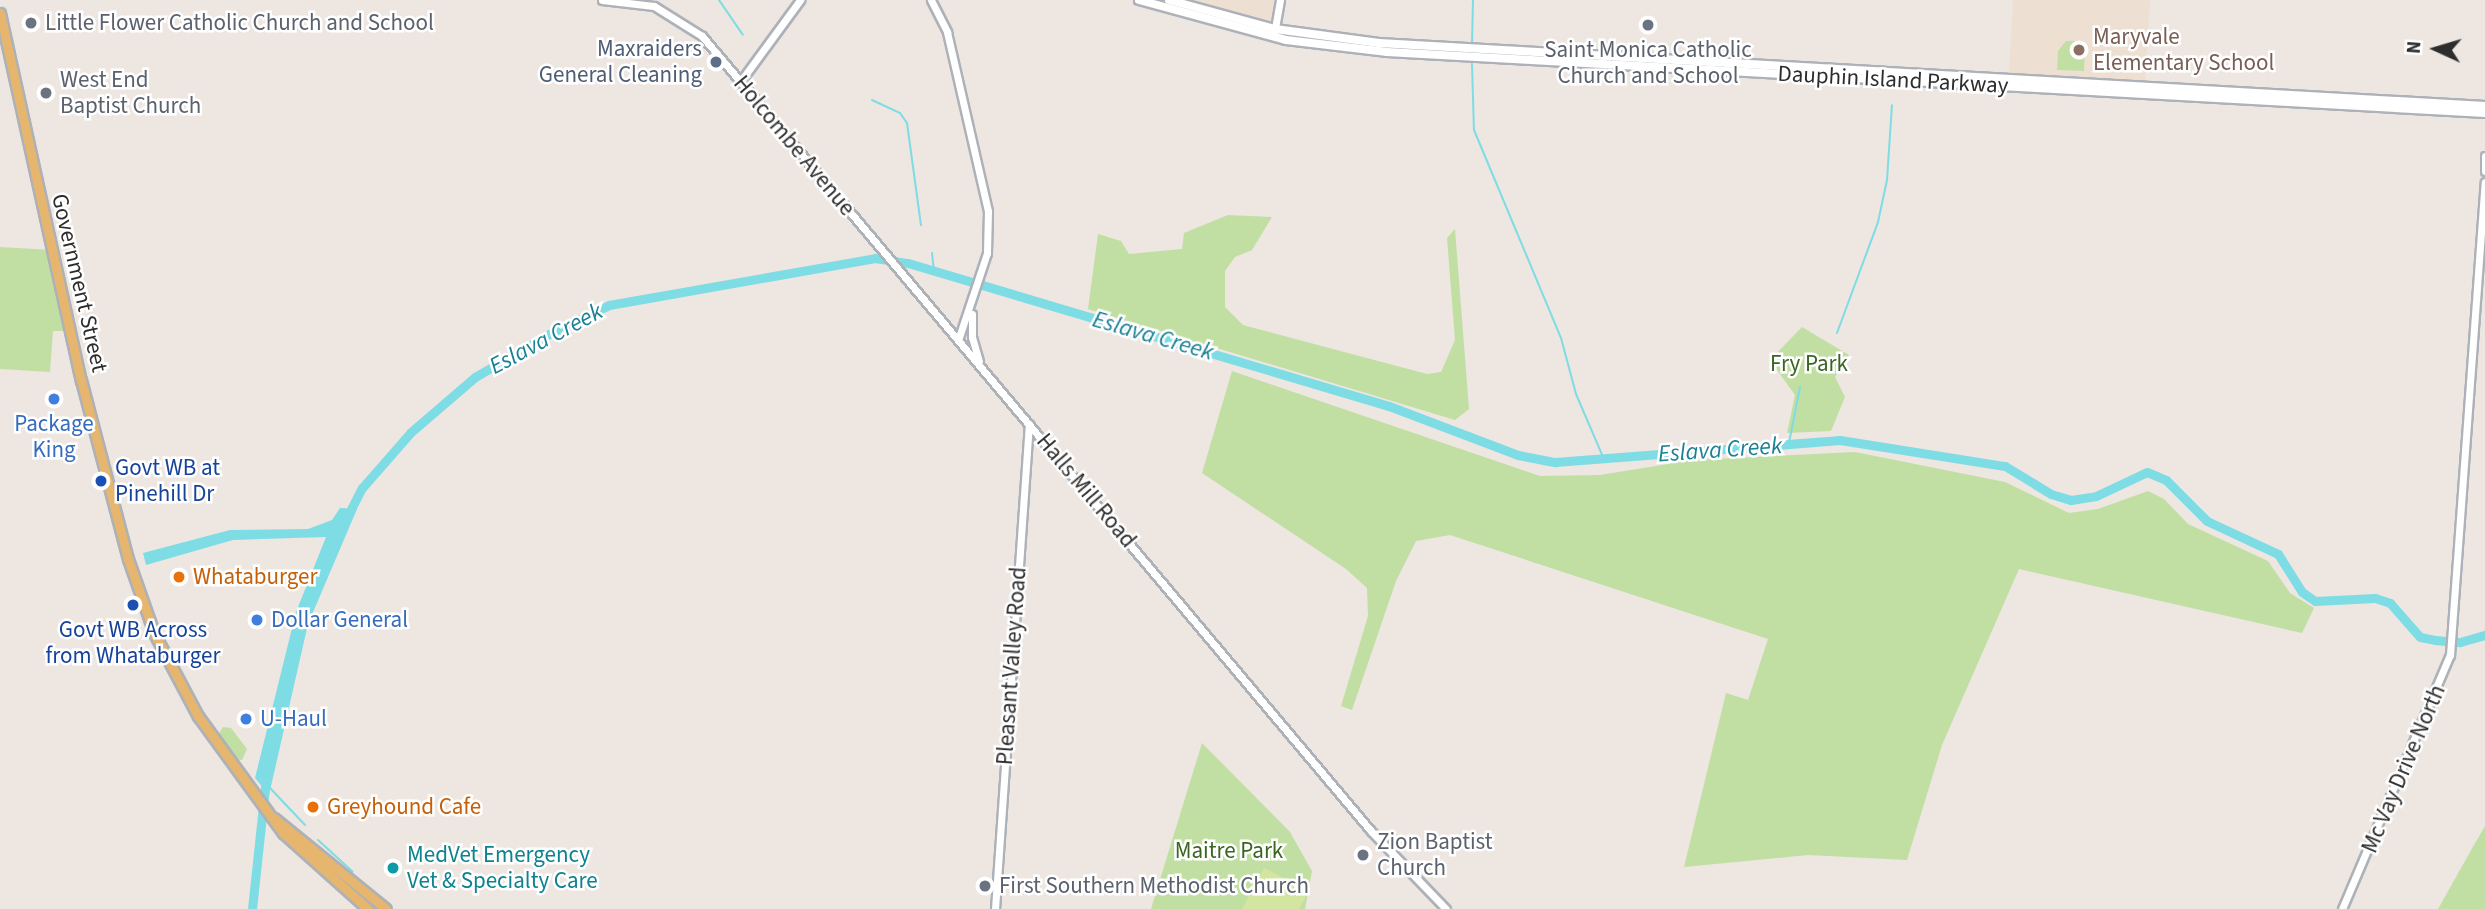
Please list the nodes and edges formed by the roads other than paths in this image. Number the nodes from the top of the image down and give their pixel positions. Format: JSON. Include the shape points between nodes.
{"nodes":[{"id":1,"x":602,"y":0,"type":"edge"},
{"id":2,"x":800,"y":0,"type":"edge"},
{"id":3,"x":931,"y":0,"type":"edge"},
{"id":4,"x":1139,"y":0,"type":"edge"},
{"id":5,"x":1169,"y":0,"type":"edge"},
{"id":6,"x":1280,"y":0,"type":"edge"},
{"id":7,"x":0,"y":13,"type":"edge"},
{"id":8,"x":1274,"y":33,"type":"junction"},
{"id":9,"x":740,"y":82,"type":"junction"},
{"id":10,"x":2485,"y":106,"type":"edge"},
{"id":11,"x":2485,"y":113,"type":"edge"},
{"id":12,"x":2485,"y":156,"type":"edge"},
{"id":13,"x":2485,"y":171,"type":"edge"},
{"id":14,"x":2485,"y":182,"type":"edge"},
{"id":15,"x":973,"y":300,"type":"junction"},
{"id":16,"x":958,"y":340,"type":"junction"},
{"id":17,"x":982,"y":368,"type":"junction"},
{"id":18,"x":1030,"y":424,"type":"junction"},
{"id":19,"x":273,"y":817,"type":"junction"},
{"id":20,"x":368,"y":909,"type":"edge"},
{"id":21,"x":386,"y":909,"type":"edge"},
{"id":22,"x":995,"y":909,"type":"edge"},
{"id":23,"x":1446,"y":909,"type":"edge"},
{"id":24,"x":2342,"y":909,"type":"edge"}],
"edges":[{"from":1,"to":9,"type":"street","name":"Holcombe Avenue","via":[[635,1],[680,19],[702,36]]},
{"from":2,"to":9,"type":"street"},
{"from":3,"to":15,"type":"street","via":[[947,32],[988,211],[982,271]]},
{"from":4,"to":8,"type":"main road","name":"Dauphin Island Parkway"},
{"from":5,"to":8,"type":"main road","name":"Dauphin Island Parkway"},
{"from":6,"to":8,"type":"street"},
{"from":7,"to":19,"type":"main road","name":"Government Street","via":[[72,343],[128,559],[172,670],[216,744]]},
{"from":8,"to":10,"type":"main road","name":"Dauphin Island Parkway","via":[[1379,43]]},
{"from":8,"to":11,"type":"main road","name":"Dauphin Island Parkway","via":[[1387,52]]},
{"from":9,"to":16,"type":"street","name":"Holcombe Avenue"},
{"from":12,"to":13,"type":"street"},
{"from":14,"to":24,"type":"street","name":"Mc Vay Drive North","via":[[2450,655]]},
{"from":15,"to":16,"type":"street"},
{"from":15,"to":17,"type":"street","via":[[972,337]]},
{"from":16,"to":17,"type":"street","name":"Halls Mill Road"},
{"from":17,"to":18,"type":"street","name":"Halls Mill Road"},
{"from":18,"to":22,"type":"street","name":"Pleasant Valley Road"},
{"from":18,"to":23,"type":"street","name":"Halls Mill Road","via":[[1371,831]]},
{"from":19,"to":20,"type":"main road","via":[[283,834],[322,872]]},
{"from":19,"to":21,"type":"main road"}]}
